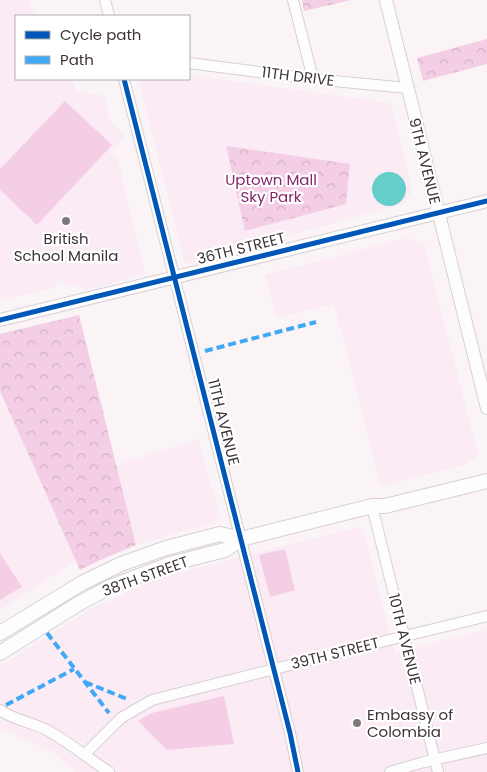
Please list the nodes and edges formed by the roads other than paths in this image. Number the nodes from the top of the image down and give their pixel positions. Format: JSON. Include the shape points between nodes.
{"nodes":[{"id":1,"x":105,"y":0,"type":"edge"},
{"id":2,"x":293,"y":0,"type":"edge"},
{"id":3,"x":386,"y":0,"type":"edge"},
{"id":4,"x":109,"y":15,"type":"edge"},
{"id":5,"x":190,"y":62,"type":"edge"},
{"id":6,"x":313,"y":79,"type":"junction"},
{"id":7,"x":124,"y":80,"type":"edge"},
{"id":8,"x":407,"y":88,"type":"junction"},
{"id":9,"x":487,"y":201,"type":"edge"},
{"id":10,"x":438,"y":213,"type":"junction"},
{"id":11,"x":174,"y":277,"type":"junction"},
{"id":12,"x":0,"y":320,"type":"edge"},
{"id":13,"x":487,"y":408,"type":"edge"},
{"id":14,"x":487,"y":473,"type":"edge"},
{"id":15,"x":487,"y":481,"type":"edge"},
{"id":16,"x":372,"y":506,"type":"junction"},
{"id":17,"x":241,"y":539,"type":"junction"},
{"id":18,"x":487,"y":616,"type":"edge"},
{"id":19,"x":0,"y":633,"type":"edge"},
{"id":20,"x":404,"y":636,"type":"junction"},
{"id":21,"x":0,"y":653,"type":"edge"},
{"id":22,"x":273,"y":669,"type":"junction"},
{"id":23,"x":0,"y":710,"type":"edge"},
{"id":24,"x":487,"y":748,"type":"edge"},
{"id":25,"x":84,"y":756,"type":"junction"},
{"id":26,"x":435,"y":760,"type":"junction"},
{"id":27,"x":109,"y":772,"type":"edge"},
{"id":28,"x":298,"y":772,"type":"edge"},
{"id":29,"x":390,"y":772,"type":"edge"},
{"id":30,"x":438,"y":772,"type":"edge"}],
"edges":[{"from":1,"to":4,"type":"street"},
{"from":2,"to":6,"type":"street"},
{"from":3,"to":8,"type":"street","name":"9TH AVENUE"},
{"from":5,"to":6,"type":"street","name":"11TH DRIVE"},
{"from":6,"to":8,"type":"street","name":"11TH DRIVE"},
{"from":7,"to":11,"type":"street","name":"11TH AVENUE"},
{"from":8,"to":10,"type":"street","name":"9TH AVENUE"},
{"from":9,"to":10,"type":"street","name":"36TH STREET"},
{"from":10,"to":11,"type":"street","name":"36TH STREET"},
{"from":10,"to":13,"type":"street","name":"9TH AVENUE"},
{"from":11,"to":12,"type":"street","name":"36TH STREET"},
{"from":11,"to":17,"type":"street","name":"11TH AVENUE"},
{"from":14,"to":16,"type":"main road","name":"38TH STREET","via":[[383,498]]},
{"from":15,"to":16,"type":"main road","name":"38TH STREET","via":[[385,506]]},
{"from":16,"to":17,"type":"main road","name":"38TH STREET"},
{"from":16,"to":20,"type":"street","name":"10TH AVENUE"},
{"from":17,"to":19,"type":"main road","name":"38TH STREET","via":[[220,534],[121,564],[82,583]]},
{"from":17,"to":21,"type":"main road","name":"38TH STREET","via":[[224,550],[170,564],[110,587]]},
{"from":17,"to":22,"type":"street","name":"11TH AVENUE"},
{"from":18,"to":20,"type":"street","name":"39TH STREET"},
{"from":20,"to":22,"type":"street","name":"39TH STREET"},
{"from":20,"to":26,"type":"street","name":"10TH AVENUE"},
{"from":22,"to":25,"type":"street","name":"39TH STREET","via":[[143,704],[121,718]]},
{"from":22,"to":28,"type":"street","name":"11TH AVENUE"},
{"from":23,"to":25,"type":"street","via":[[44,729]]},
{"from":24,"to":26,"type":"street"},
{"from":25,"to":27,"type":"street"},
{"from":26,"to":29,"type":"street"},
{"from":26,"to":30,"type":"street","name":"10TH AVENUE"}]}
